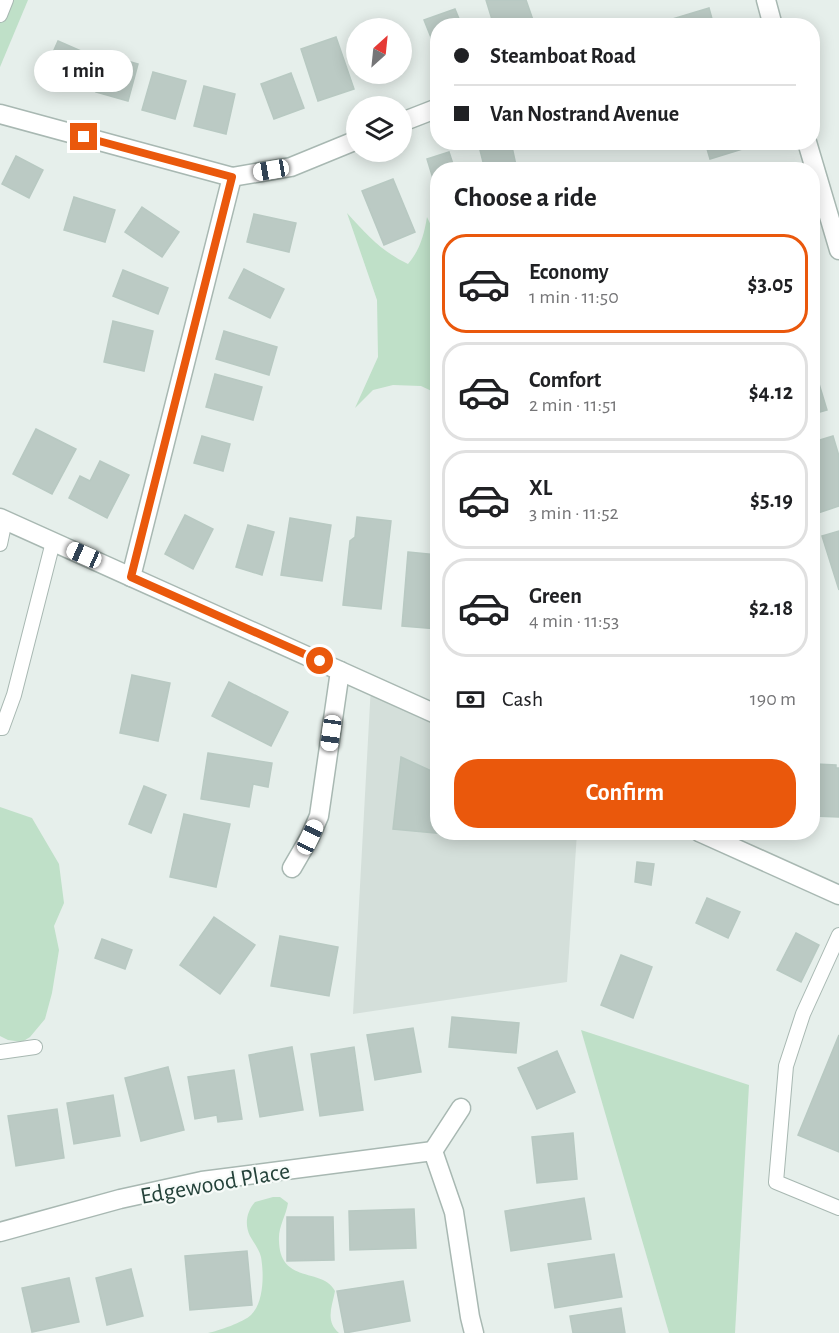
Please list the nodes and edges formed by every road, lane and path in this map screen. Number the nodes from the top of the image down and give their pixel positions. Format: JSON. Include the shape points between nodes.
{"nodes":[{"id":1,"x":6,"y":0,"type":"edge"},
{"id":2,"x":766,"y":0,"type":"edge"},
{"id":3,"x":0,"y":15,"type":"edge"},
{"id":4,"x":771,"y":18,"type":"edge"},
{"id":5,"x":430,"y":111,"type":"edge"},
{"id":6,"x":0,"y":114,"type":"edge"},
{"id":7,"x":412,"y":118,"type":"edge"},
{"id":8,"x":346,"y":144,"type":"edge"},
{"id":9,"x":232,"y":177,"type":"junction"},
{"id":10,"x":820,"y":186,"type":"edge"},
{"id":11,"x":839,"y":250,"type":"edge"},
{"id":12,"x":3,"y":519,"type":"edge"},
{"id":13,"x":53,"y":542,"type":"junction"},
{"id":14,"x":0,"y":544,"type":"edge"},
{"id":15,"x":131,"y":577,"type":"junction"},
{"id":16,"x":340,"y":671,"type":"junction"},
{"id":17,"x":430,"y":711,"type":"edge"},
{"id":18,"x":0,"y":728,"type":"edge"},
{"id":19,"x":717,"y":840,"type":"edge"},
{"id":20,"x":292,"y":868,"type":"dead end"},
{"id":21,"x":839,"y":895,"type":"edge"},
{"id":22,"x":839,"y":935,"type":"edge"},
{"id":23,"x":35,"y":1047,"type":"dead end"},
{"id":24,"x":0,"y":1052,"type":"edge"},
{"id":25,"x":461,"y":1108,"type":"dead end"},
{"id":26,"x":433,"y":1151,"type":"junction"},
{"id":27,"x":839,"y":1208,"type":"edge"},
{"id":28,"x":0,"y":1232,"type":"edge"},
{"id":29,"x":474,"y":1333,"type":"edge"}],
"edges":[{"from":1,"to":3,"type":"lane"},
{"from":2,"to":4,"type":"street"},
{"from":5,"to":7,"type":"street"},
{"from":6,"to":9,"type":"street"},
{"from":8,"to":9,"type":"street","via":[[291,167]]},
{"from":9,"to":15,"type":"street"},
{"from":10,"to":11,"type":"street"},
{"from":12,"to":13,"type":"street"},
{"from":12,"to":14,"type":"lane"},
{"from":13,"to":15,"type":"street"},
{"from":13,"to":18,"type":"lane","via":[[14,695]]},
{"from":15,"to":16,"type":"street"},
{"from":16,"to":17,"type":"street"},
{"from":16,"to":20,"type":"street","via":[[320,816]]},
{"from":19,"to":21,"type":"street"},
{"from":22,"to":27,"type":"lane","via":[[803,1014],[786,1066],[776,1182]]},
{"from":23,"to":24,"type":"lane"},
{"from":25,"to":26,"type":"street"},
{"from":26,"to":28,"type":"street","name":"Edgewood Place","via":[[202,1181]]},
{"from":26,"to":29,"type":"street","via":[[454,1212]]}]}
